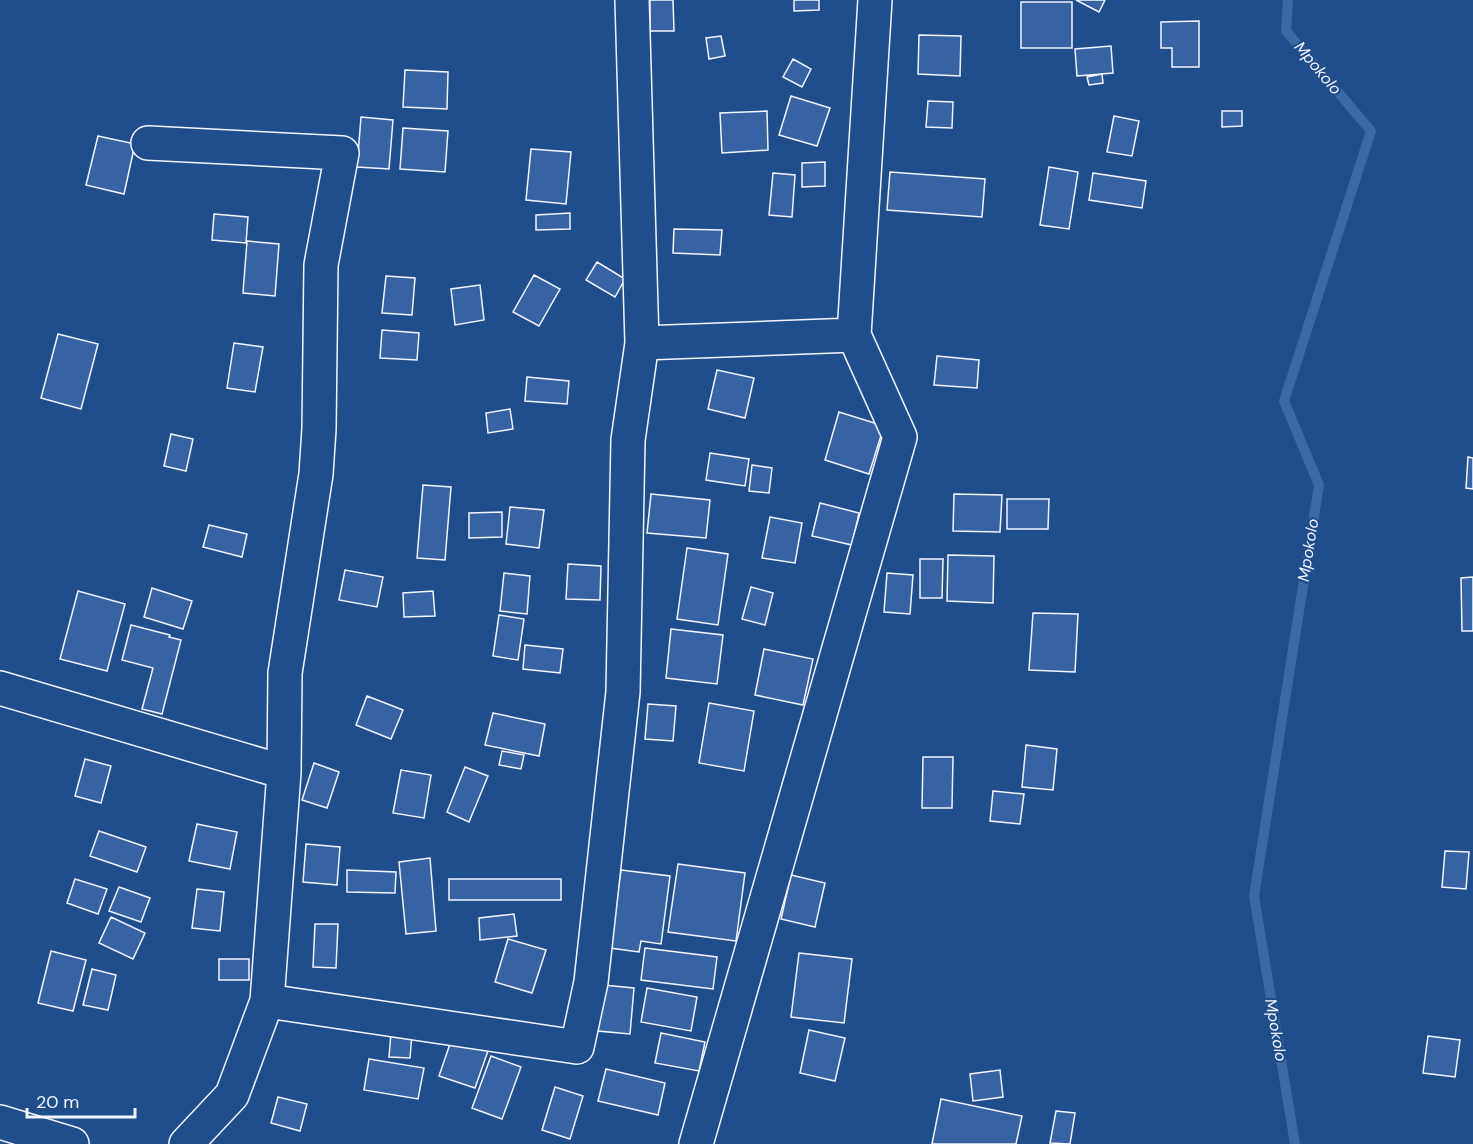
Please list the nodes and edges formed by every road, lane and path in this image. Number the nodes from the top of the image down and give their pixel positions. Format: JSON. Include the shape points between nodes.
{"nodes":[{"id":1,"x":632,"y":0,"type":"edge"},
{"id":2,"x":875,"y":0,"type":"edge"},
{"id":3,"x":148,"y":143,"type":"dead end"},
{"id":4,"x":854,"y":335,"type":"junction"},
{"id":5,"x":642,"y":344,"type":"junction"},
{"id":6,"x":0,"y":688,"type":"edge"},
{"id":7,"x":284,"y":772,"type":"junction"},
{"id":8,"x":267,"y":1001,"type":"junction"},
{"id":9,"x":0,"y":1122,"type":"edge"},
{"id":10,"x":72,"y":1144,"type":"edge"},
{"id":11,"x":186,"y":1144,"type":"edge"},
{"id":12,"x":696,"y":1144,"type":"edge"}],
"edges":[{"from":1,"to":5,"type":"street"},
{"from":2,"to":4,"type":"street"},
{"from":3,"to":7,"type":"street","via":[[342,153],[321,265],[316,474],[285,673]]},
{"from":4,"to":5,"type":"street"},
{"from":4,"to":12,"type":"street","via":[[900,437]]},
{"from":5,"to":8,"type":"street","via":[[628,440],[623,692],[591,981],[577,1047]]},
{"from":6,"to":7,"type":"street"},
{"from":7,"to":8,"type":"street"},
{"from":8,"to":11,"type":"street","via":[[232,1095]]},
{"from":9,"to":10,"type":"street"}]}
